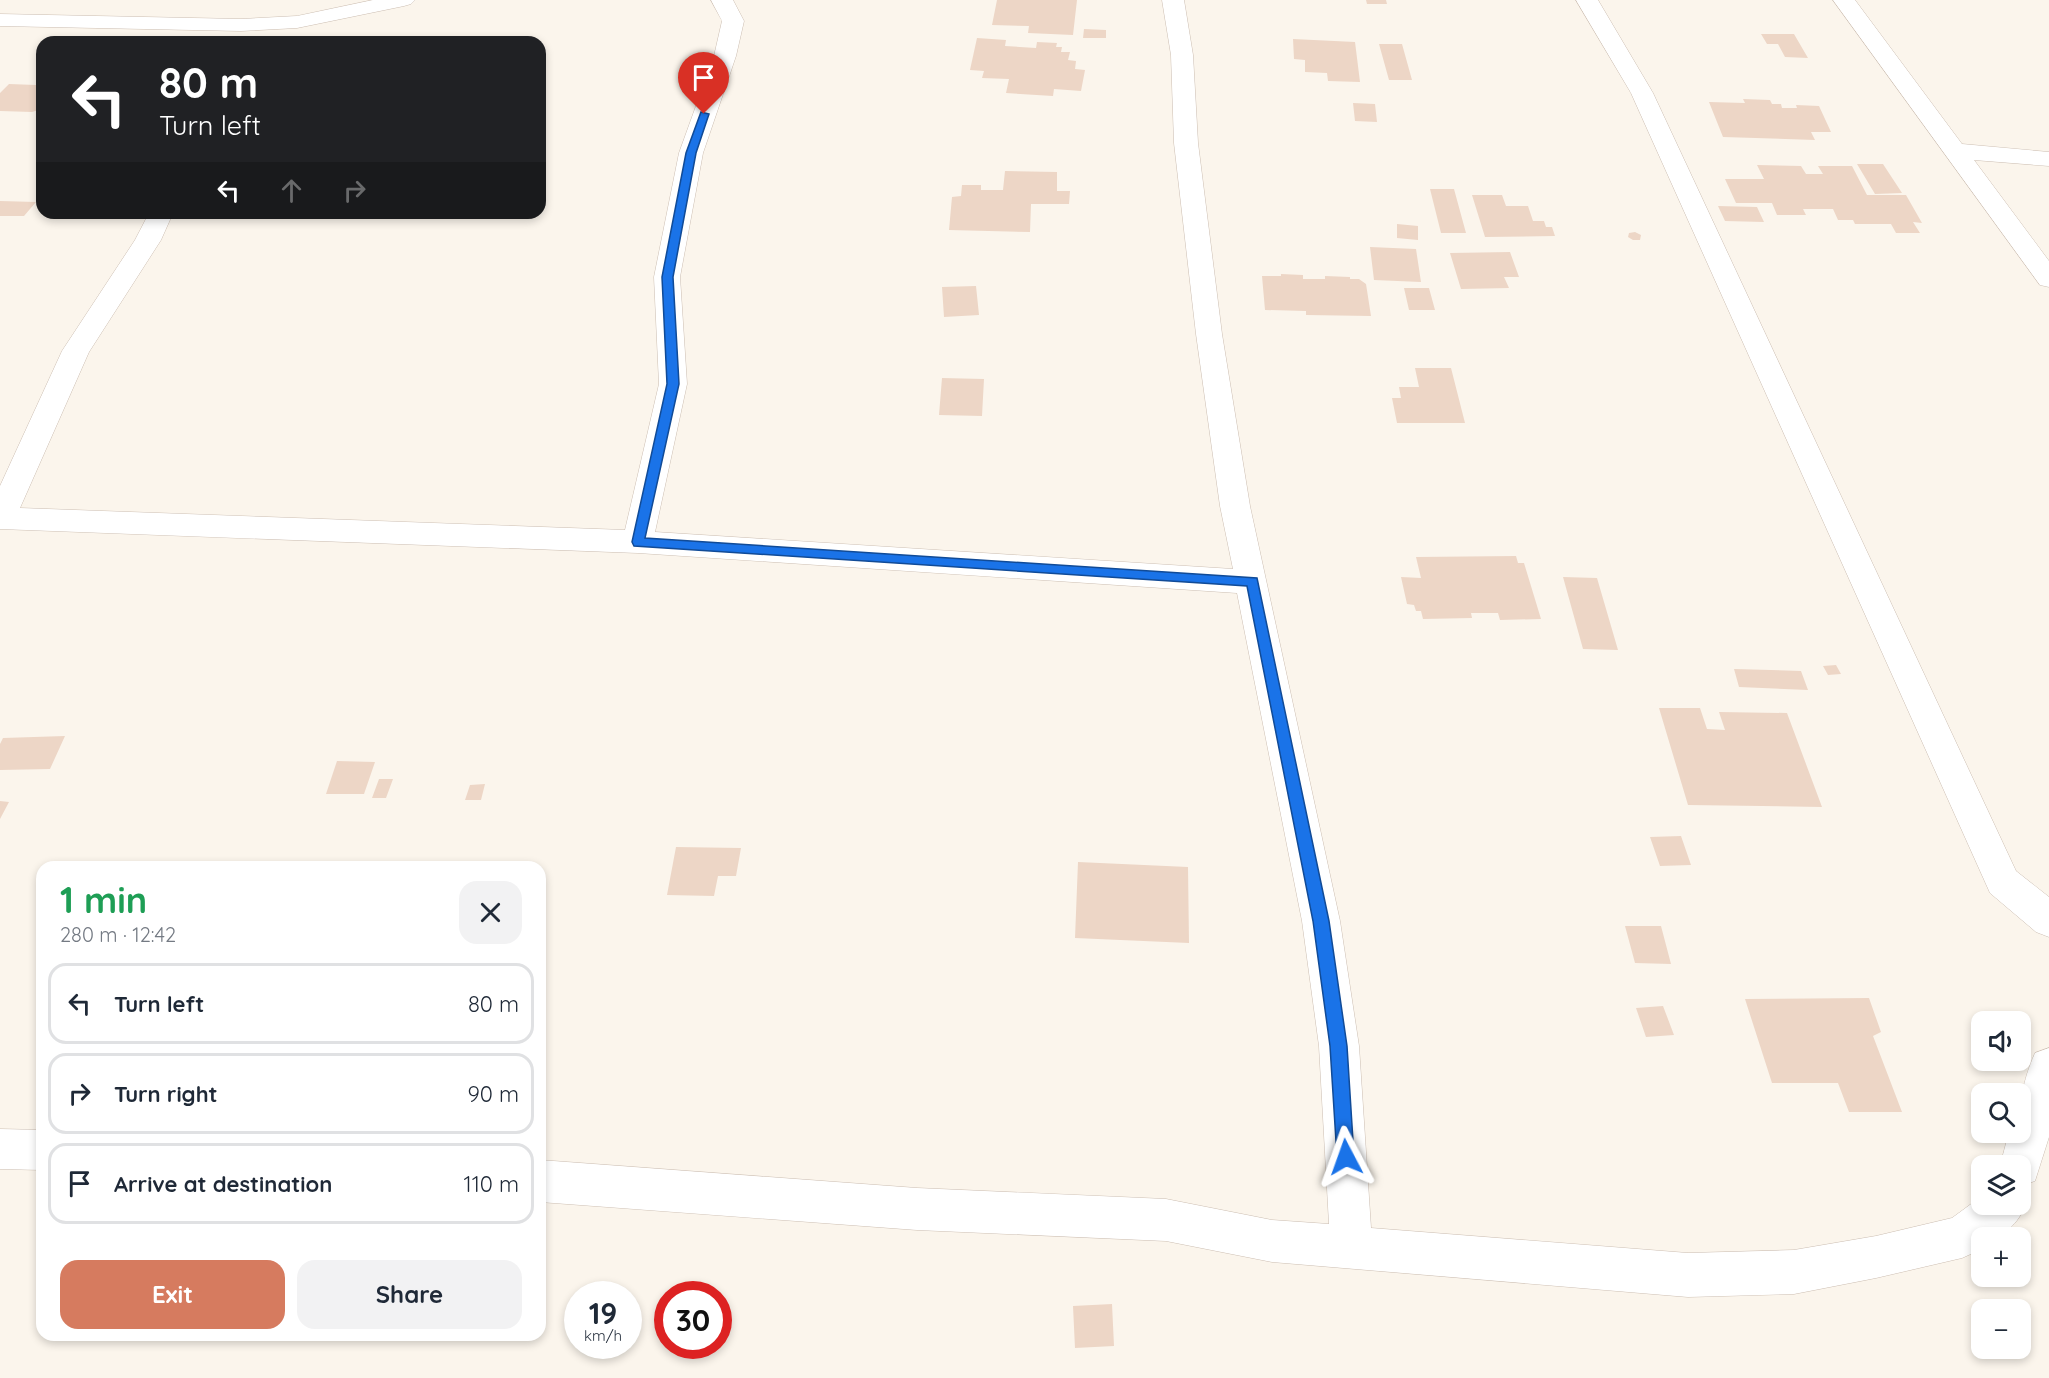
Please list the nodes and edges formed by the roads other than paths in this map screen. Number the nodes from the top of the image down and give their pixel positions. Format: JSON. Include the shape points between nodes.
{"nodes":[{"id":1,"x":404,"y":0,"type":"edge"},
{"id":2,"x":722,"y":0,"type":"edge"},
{"id":3,"x":1173,"y":0,"type":"edge"},
{"id":4,"x":1587,"y":0,"type":"edge"},
{"id":5,"x":1845,"y":0,"type":"edge"},
{"id":6,"x":0,"y":20,"type":"edge"},
{"id":7,"x":238,"y":34,"type":"edge"},
{"id":8,"x":1957,"y":151,"type":"junction"},
{"id":9,"x":2049,"y":159,"type":"edge"},
{"id":10,"x":158,"y":219,"type":"edge"},
{"id":11,"x":2049,"y":279,"type":"edge"},
{"id":12,"x":0,"y":518,"type":"edge"},
{"id":13,"x":638,"y":542,"type":"junction"},
{"id":14,"x":1252,"y":582,"type":"junction"},
{"id":15,"x":2049,"y":920,"type":"edge"},
{"id":16,"x":2049,"y":1066,"type":"edge"},
{"id":17,"x":0,"y":1149,"type":"edge"},
{"id":18,"x":36,"y":1150,"type":"edge"},
{"id":19,"x":2023,"y":1155,"type":"edge"},
{"id":20,"x":546,"y":1181,"type":"edge"},
{"id":21,"x":1991,"y":1215,"type":"edge"},
{"id":22,"x":1351,"y":1246,"type":"junction"}],
"edges":[{"from":1,"to":7,"type":"street"},
{"from":2,"to":13,"type":"street","via":[[733,21],[691,153],[667,277],[673,384]]},
{"from":3,"to":14,"type":"street","via":[[1182,55],[1186,143],[1209,334],[1235,506]]},
{"from":4,"to":15,"type":"street","via":[[1642,93],[2003,882]]},
{"from":5,"to":8,"type":"street"},
{"from":6,"to":7,"type":"street"},
{"from":8,"to":9,"type":"street"},
{"from":8,"to":11,"type":"street"},
{"from":10,"to":12,"type":"street","via":[[76,351]]},
{"from":12,"to":13,"type":"street"},
{"from":13,"to":14,"type":"street"},
{"from":14,"to":22,"type":"street","via":[[1321,921],[1339,1046]]},
{"from":16,"to":19,"type":"street"},
{"from":17,"to":18,"type":"street"},
{"from":20,"to":22,"type":"street","via":[[917,1209],[1166,1220],[1272,1241]]},
{"from":21,"to":22,"type":"street","via":[[1962,1237],[1794,1272],[1688,1275]]}]}
